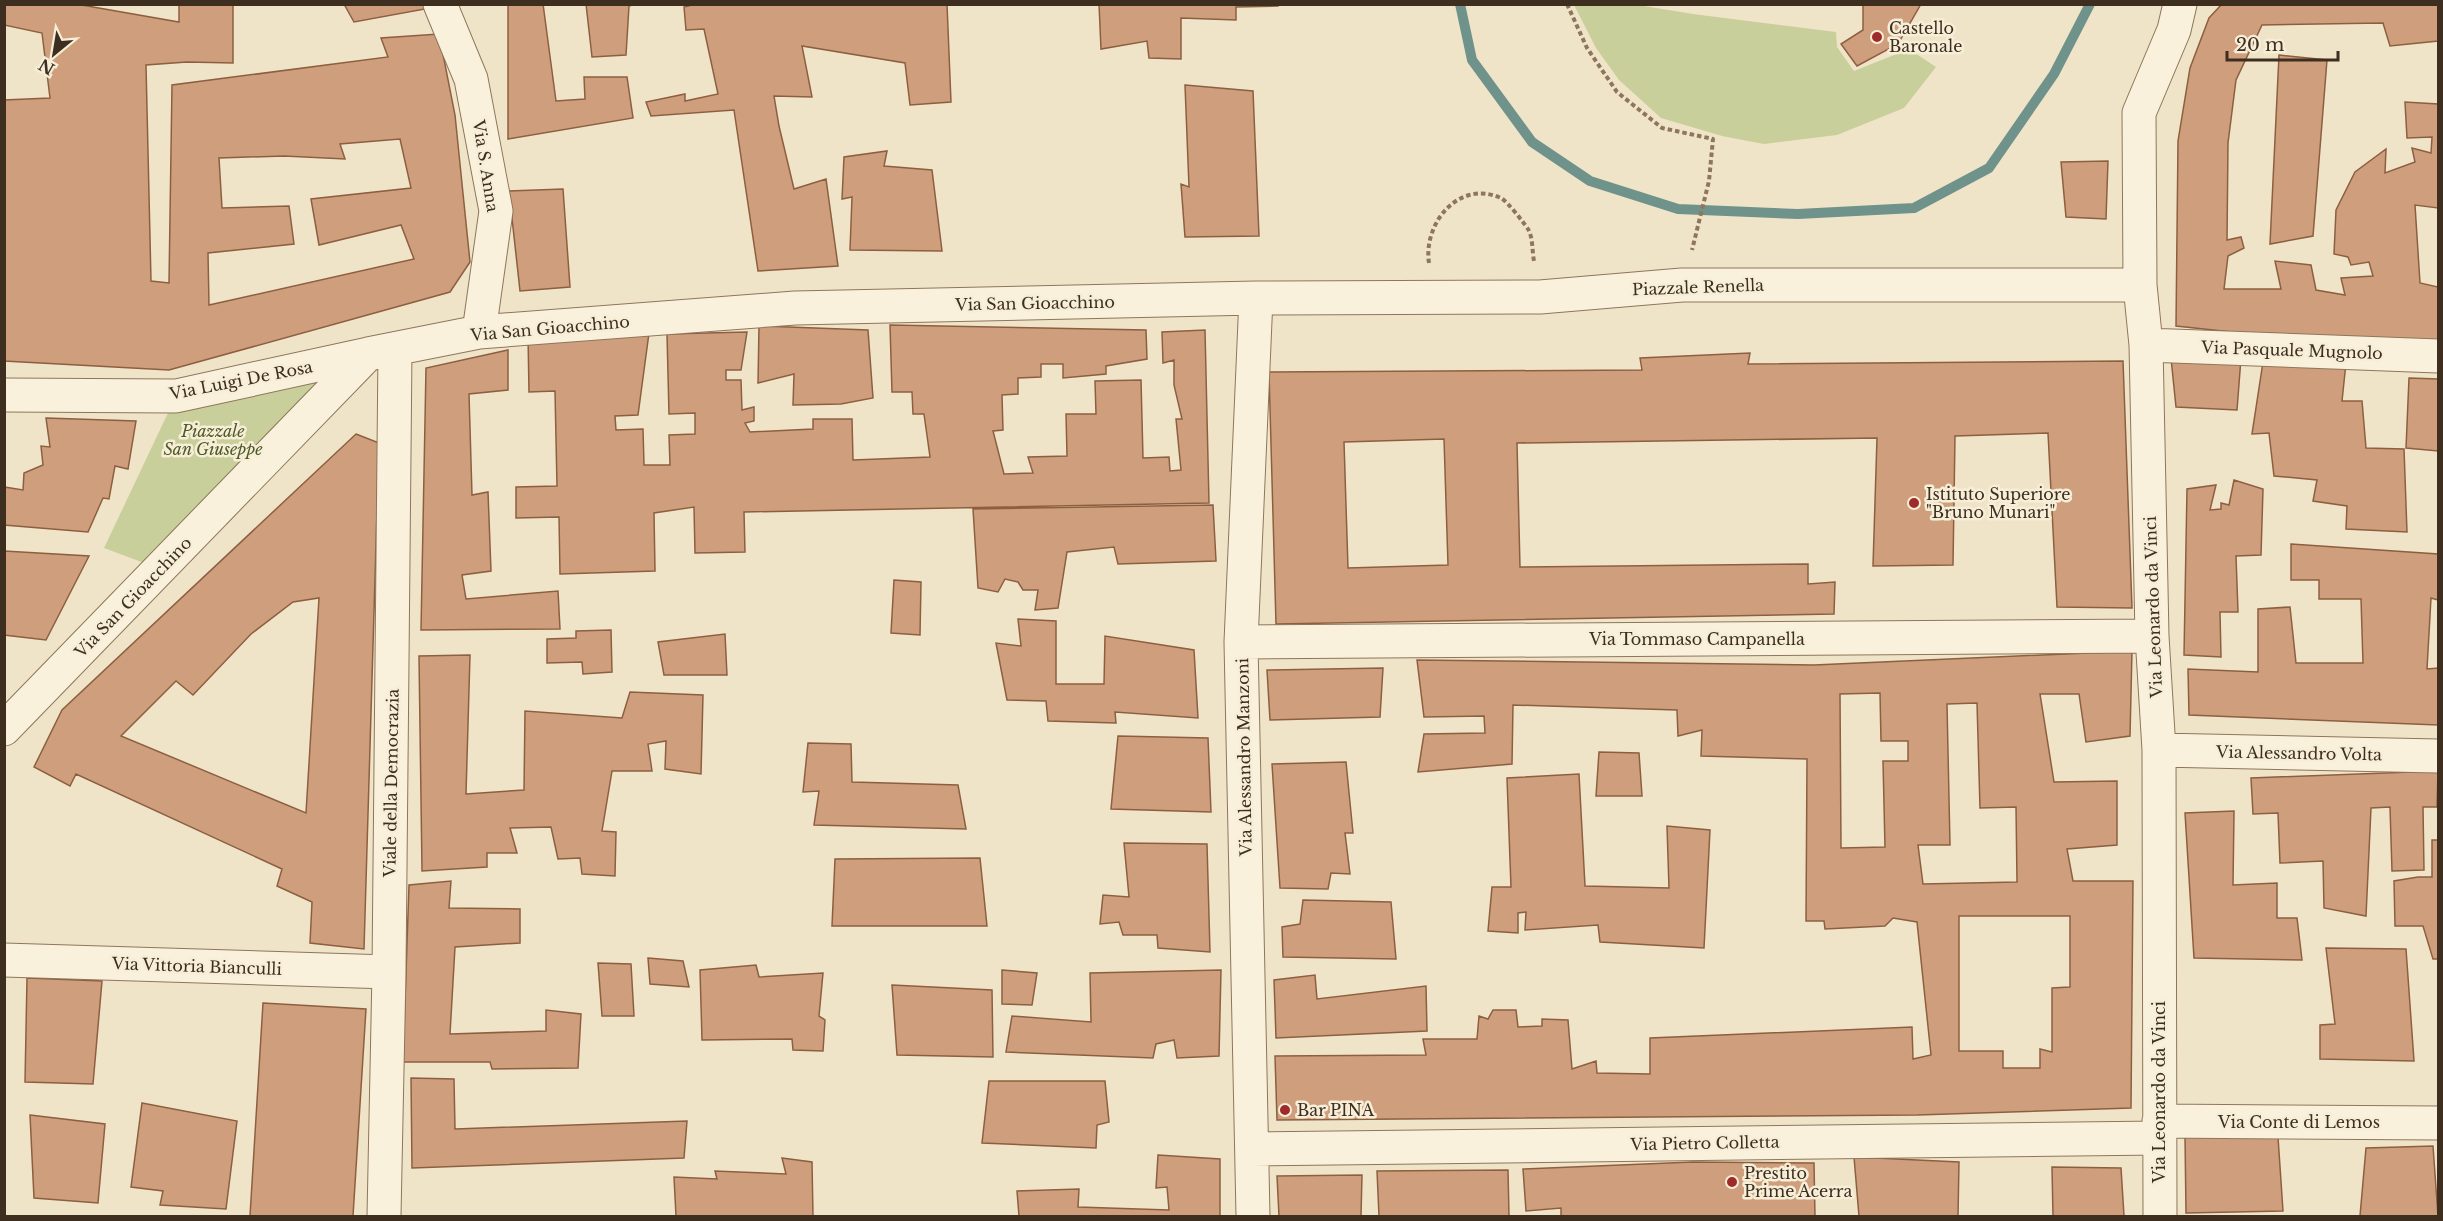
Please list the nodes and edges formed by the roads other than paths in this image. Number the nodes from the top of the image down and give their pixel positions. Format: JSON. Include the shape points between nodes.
{"nodes":[{"id":1,"x":440,"y":4,"type":"edge"},
{"id":2,"x":2180,"y":4,"type":"edge"},
{"id":3,"x":2140,"y":285,"type":"junction"},
{"id":4,"x":1256,"y":298,"type":"junction"},
{"id":5,"x":478,"y":332,"type":"junction"},
{"id":6,"x":2146,"y":345,"type":"junction"},
{"id":7,"x":381,"y":352,"type":"junction"},
{"id":8,"x":2439,"y":356,"type":"edge"},
{"id":9,"x":4,"y":395,"type":"edge"},
{"id":10,"x":2152,"y":636,"type":"junction"},
{"id":11,"x":1241,"y":642,"type":"junction"},
{"id":12,"x":4,"y":729,"type":"edge"},
{"id":13,"x":2159,"y":750,"type":"junction"},
{"id":14,"x":2439,"y":756,"type":"edge"},
{"id":15,"x":4,"y":960,"type":"edge"},
{"id":16,"x":389,"y":972,"type":"junction"},
{"id":17,"x":2439,"y":1123,"type":"edge"},
{"id":18,"x":2159,"y":1130,"type":"junction"},
{"id":19,"x":1252,"y":1149,"type":"junction"},
{"id":20,"x":384,"y":1216,"type":"edge"},
{"id":21,"x":1252,"y":1216,"type":"edge"},
{"id":22,"x":2160,"y":1216,"type":"edge"}],
"edges":[{"from":1,"to":5,"type":"street","name":"Via S. Anna","via":[[471,79],[496,211]]},
{"from":2,"to":3,"type":"street","name":"Via Leonardo da Vinci","via":[[2174,30],[2139,113]]},
{"from":3,"to":4,"type":"street","name":"Piazzale Renella","via":[[1682,285],[1540,297]]},
{"from":3,"to":6,"type":"street","name":"Via Leonardo da Vinci"},
{"from":4,"to":5,"type":"street","name":"Via San Gioacchino","via":[[795,308]]},
{"from":4,"to":11,"type":"street","name":"Via Alessandro Manzoni"},
{"from":5,"to":7,"type":"street","name":"Via San Gioacchino"},
{"from":6,"to":8,"type":"street","name":"Via Pasquale Mugnolo"},
{"from":6,"to":10,"type":"street","name":"Via Leonardo da Vinci"},
{"from":7,"to":9,"type":"street","name":"Via Luigi De Rosa","via":[[176,396]]},
{"from":7,"to":12,"type":"street","name":"Via San Gioacchino"},
{"from":7,"to":16,"type":"street","name":"Viale della Democrazia"},
{"from":10,"to":11,"type":"street","name":"Via Tommaso Campanella"},
{"from":10,"to":13,"type":"street","name":"Via Leonardo da Vinci"},
{"from":11,"to":19,"type":"street","name":"Via Alessandro Manzoni"},
{"from":13,"to":14,"type":"street","name":"Via Alessandro Volta"},
{"from":13,"to":18,"type":"street","name":"Via Leonardo da Vinci"},
{"from":15,"to":16,"type":"street","name":"Via Vittoria Bianculli"},
{"from":16,"to":20,"type":"street","name":"Viale della Democrazia"},
{"from":17,"to":18,"type":"street","name":"Via Conte di Lemos"},
{"from":18,"to":19,"type":"street","name":"Via Pietro Colletta"},
{"from":18,"to":22,"type":"street","name":"Via Leonardo da Vinci"},
{"from":19,"to":21,"type":"street","name":"Via Alessandro Manzoni"}]}
